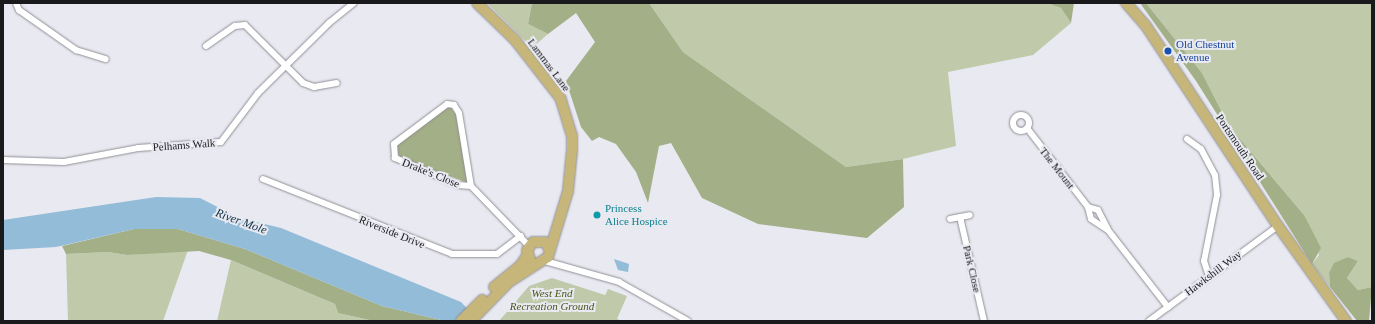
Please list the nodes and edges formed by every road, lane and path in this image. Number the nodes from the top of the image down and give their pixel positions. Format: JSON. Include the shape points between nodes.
{"nodes":[{"id":1,"x":16,"y":3,"type":"edge"},
{"id":2,"x":354,"y":3,"type":"edge"},
{"id":3,"x":477,"y":3,"type":"edge"},
{"id":4,"x":1126,"y":3,"type":"edge"},
{"id":5,"x":206,"y":46,"type":"dead end"},
{"id":6,"x":106,"y":59,"type":"dead end"},
{"id":7,"x":287,"y":64,"type":"junction"},
{"id":8,"x":336,"y":83,"type":"dead end"},
{"id":9,"x":1027,"y":128,"type":"dead end"},
{"id":10,"x":1187,"y":139,"type":"dead end"},
{"id":11,"x":3,"y":160,"type":"edge"},
{"id":12,"x":263,"y":180,"type":"dead end"},
{"id":13,"x":471,"y":186,"type":"junction"},
{"id":14,"x":1088,"y":207,"type":"junction"},
{"id":15,"x":970,"y":215,"type":"dead end"},
{"id":16,"x":960,"y":217,"type":"junction"},
{"id":17,"x":950,"y":219,"type":"dead end"},
{"id":18,"x":1278,"y":226,"type":"junction"},
{"id":19,"x":556,"y":227,"type":"junction"},
{"id":20,"x":1108,"y":230,"type":"junction"},
{"id":21,"x":521,"y":236,"type":"junction"},
{"id":22,"x":540,"y":240,"type":"junction"},
{"id":23,"x":528,"y":250,"type":"junction"},
{"id":24,"x":546,"y":257,"type":"junction"},
{"id":25,"x":562,"y":266,"type":"junction"},
{"id":26,"x":1209,"y":276,"type":"junction"},
{"id":27,"x":1168,"y":307,"type":"junction"},
{"id":28,"x":473,"y":316,"type":"edge"},
{"id":29,"x":1344,"y":320,"type":"edge"},
{"id":30,"x":461,"y":321,"type":"edge"},
{"id":31,"x":688,"y":321,"type":"edge"},
{"id":32,"x":984,"y":321,"type":"edge"},
{"id":33,"x":1149,"y":321,"type":"edge"}],
"edges":[{"from":1,"to":6,"type":"street","via":[[19,10],[76,50]]},
{"from":2,"to":7,"type":"street","name":"Pelhams Walk"},
{"from":3,"to":19,"type":"main road","name":"Lammas Lane","via":[[528,56],[561,99],[572,136],[571,175]]},
{"from":4,"to":18,"type":"main road","name":"Portsmouth Road","via":[[1146,26]]},
{"from":5,"to":7,"type":"street","via":[[235,26],[246,25]]},
{"from":7,"to":8,"type":"street","via":[[303,83],[314,87]]},
{"from":7,"to":11,"type":"street","name":"Pelhams Walk","via":[[258,93],[221,142],[138,148],[64,162]]},
{"from":9,"to":14,"type":"street","name":"The Mount"},
{"from":10,"to":26,"type":"street","via":[[1201,149],[1215,175],[1217,195],[1204,261]]},
{"from":12,"to":21,"type":"street","name":"Riverside Drive","via":[[452,254],[497,254]]},
{"from":13,"to":13,"type":"street","name":"Drake's Close","via":[[458,113],[454,105],[447,104],[394,144],[395,158],[458,184]]},
{"from":13,"to":21,"type":"street","name":"Drake's Close"},
{"from":14,"to":20,"type":"street","name":"The Mount","via":[[1091,218]]},
{"from":14,"to":20,"type":"street","name":"The Mount","via":[[1098,210]]},
{"from":15,"to":16,"type":"street"},
{"from":16,"to":17,"type":"street"},
{"from":16,"to":32,"type":"street","name":"Park Close"},
{"from":18,"to":26,"type":"street","name":"Hawkshill Way"},
{"from":18,"to":29,"type":"main road","name":"Portsmouth Road"},
{"from":19,"to":22,"type":"main road"},
{"from":19,"to":24,"type":"main road","name":"Lammas Lane"},
{"from":20,"to":27,"type":"street","name":"The Mount"},
{"from":21,"to":23,"type":"street","name":"Drake's Close"},
{"from":22,"to":23,"type":"main road"},
{"from":22,"to":24,"type":"main road"},
{"from":23,"to":24,"type":"main road","via":[[532,261]]},
{"from":23,"to":28,"type":"main road","via":[[520,266]]},
{"from":24,"to":25,"type":"street"},
{"from":24,"to":25,"type":"street"},
{"from":24,"to":28,"type":"main road","via":[[504,286]]},
{"from":25,"to":31,"type":"street","via":[[619,282]]},
{"from":26,"to":27,"type":"street","name":"Hawkshill Way"},
{"from":27,"to":33,"type":"street","name":"Hawkshill Way"},
{"from":28,"to":30,"type":"main road"}]}
